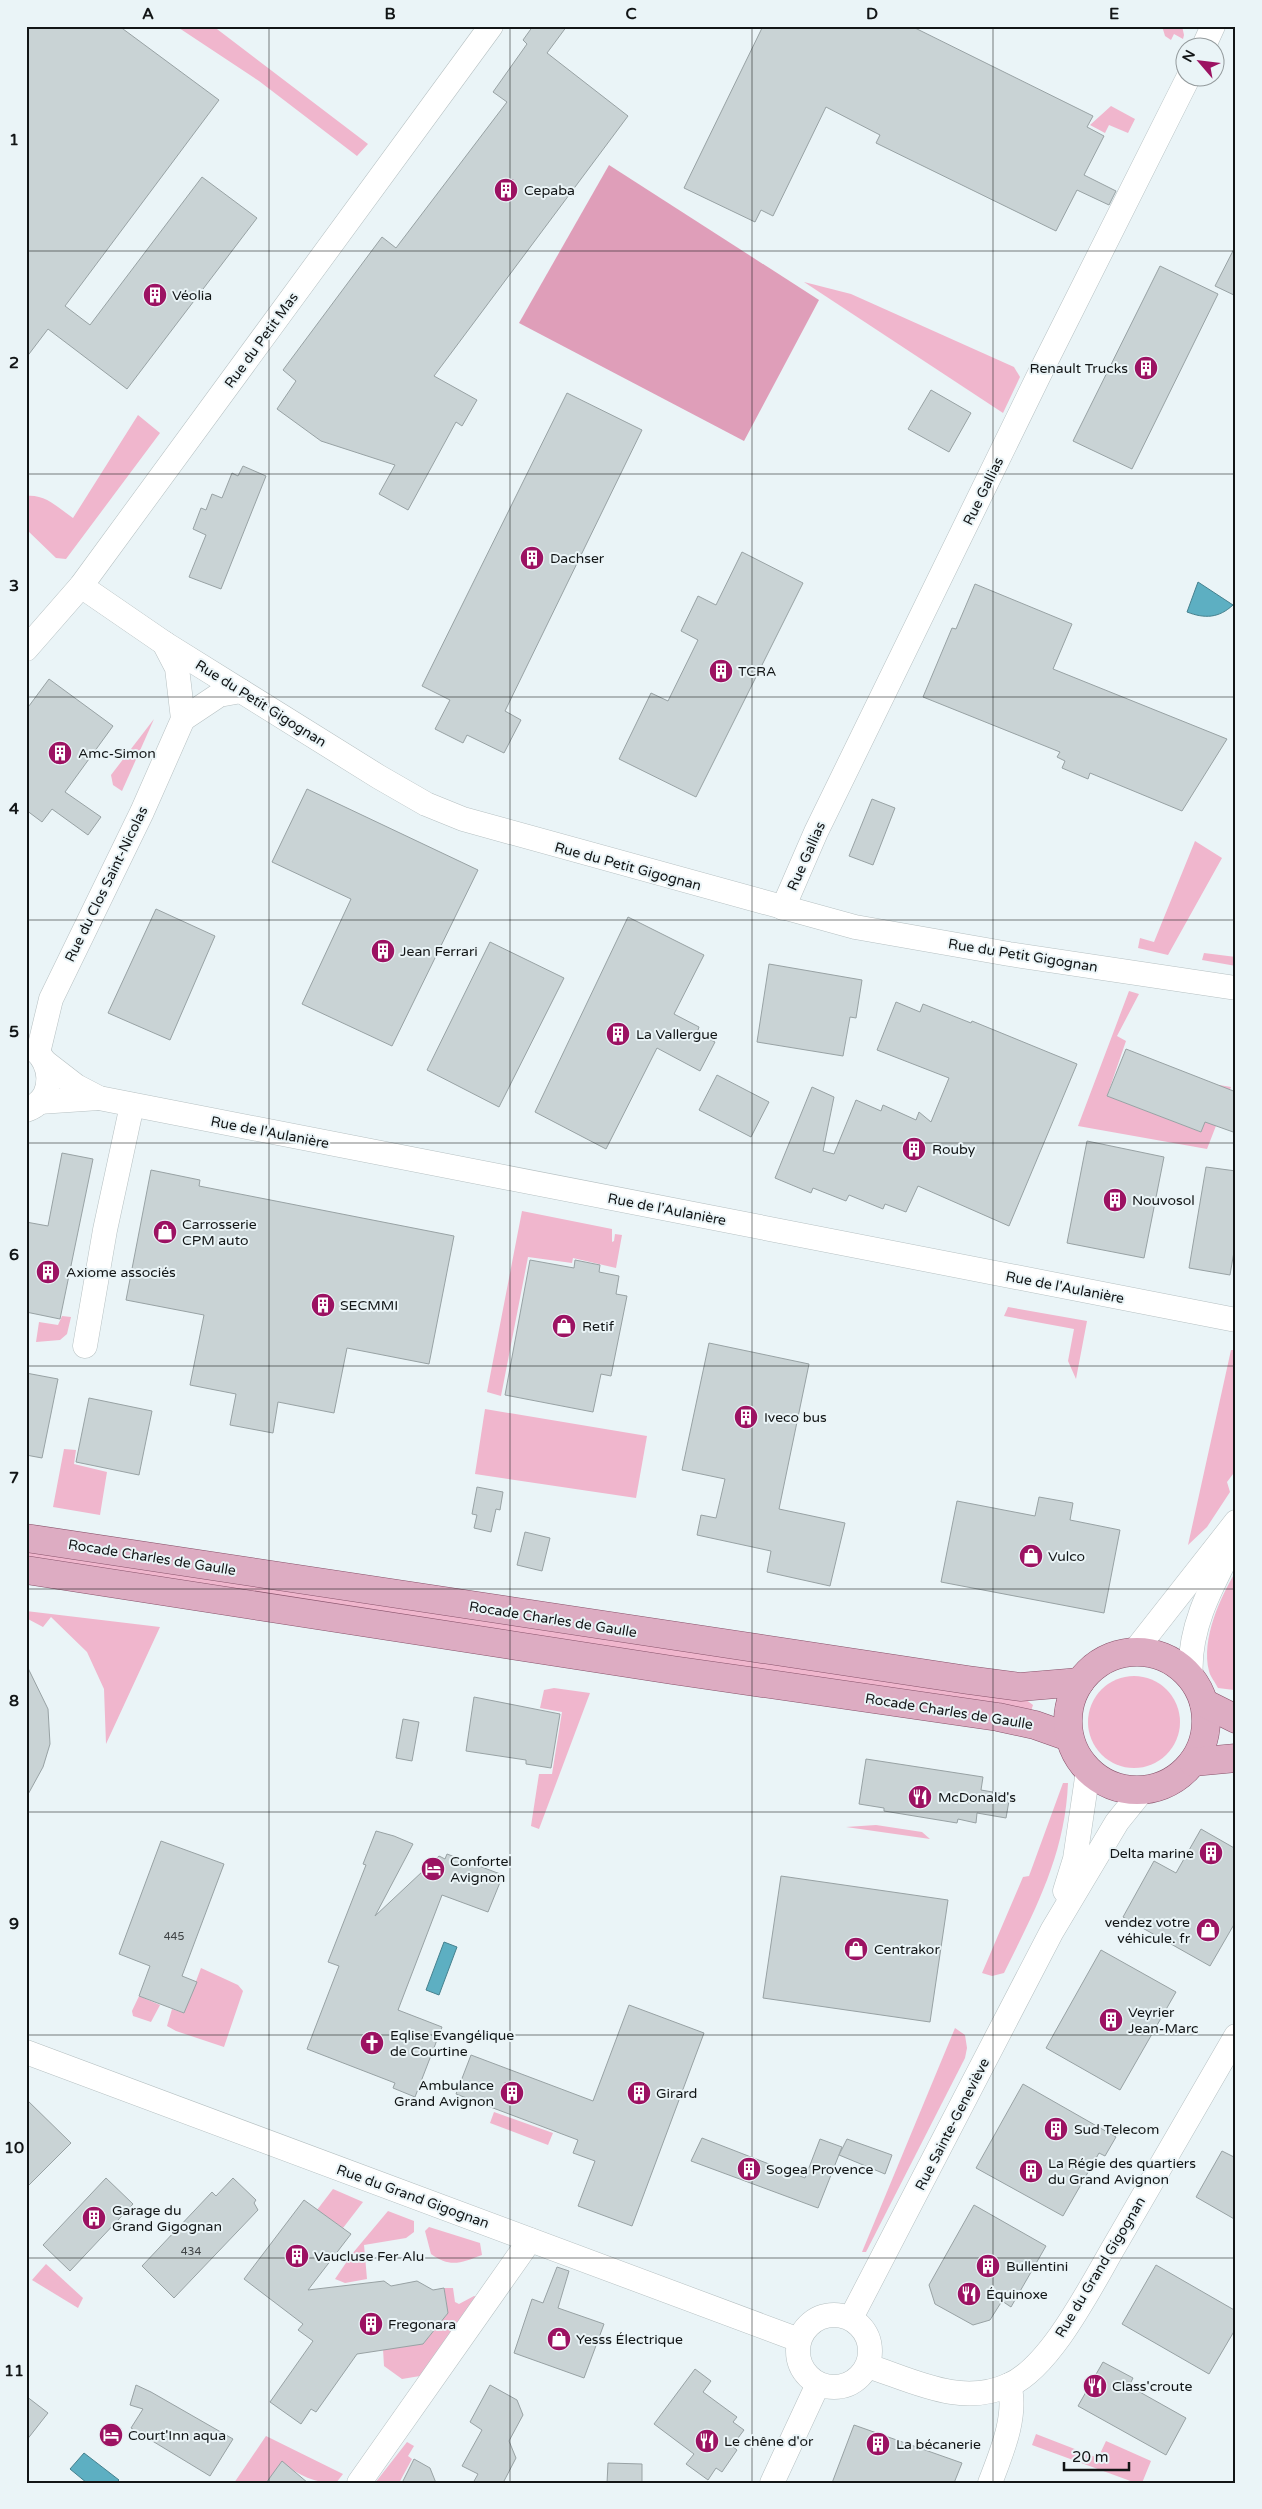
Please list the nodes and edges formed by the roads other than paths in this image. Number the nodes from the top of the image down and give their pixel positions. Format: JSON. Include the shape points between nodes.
{"nodes":[{"id":1,"x":492,"y":26,"type":"edge"},
{"id":2,"x":1213,"y":26,"type":"edge"},
{"id":3,"x":1208,"y":38,"type":"edge"},
{"id":4,"x":1183,"y":88,"type":"edge"},
{"id":5,"x":81,"y":586,"type":"junction"},
{"id":6,"x":164,"y":643,"type":"junction"},
{"id":7,"x":26,"y":649,"type":"edge"},
{"id":8,"x":241,"y":691,"type":"junction"},
{"id":9,"x":183,"y":719,"type":"junction"},
{"id":10,"x":783,"y":908,"type":"junction"},
{"id":11,"x":1236,"y":988,"type":"edge"},
{"id":12,"x":36,"y":1054,"type":"edge"},
{"id":13,"x":98,"y":1098,"type":"junction"},
{"id":14,"x":132,"y":1105,"type":"junction"},
{"id":15,"x":33,"y":1106,"type":"edge"},
{"id":16,"x":1236,"y":1320,"type":"edge"},
{"id":17,"x":85,"y":1346,"type":"dead end"},
{"id":18,"x":1236,"y":1522,"type":"edge"},
{"id":19,"x":26,"y":1538,"type":"edge"},
{"id":20,"x":1236,"y":1539,"type":"edge"},
{"id":21,"x":26,"y":1570,"type":"edge"},
{"id":22,"x":1134,"y":1652,"type":"junction"},
{"id":23,"x":1191,"y":1678,"type":"junction"},
{"id":24,"x":1080,"y":1682,"type":"junction"},
{"id":25,"x":1204,"y":1703,"type":"junction"},
{"id":26,"x":1236,"y":1719,"type":"edge"},
{"id":27,"x":1069,"y":1737,"type":"junction"},
{"id":28,"x":1236,"y":1758,"type":"edge"},
{"id":29,"x":1193,"y":1762,"type":"junction"},
{"id":30,"x":1088,"y":1771,"type":"junction"},
{"id":31,"x":1142,"y":1791,"type":"junction"},
{"id":32,"x":1052,"y":1931,"type":"junction"},
{"id":33,"x":1236,"y":2036,"type":"edge"},
{"id":34,"x":26,"y":2052,"type":"edge"},
{"id":35,"x":530,"y":2240,"type":"junction"},
{"id":36,"x":851,"y":2318,"type":"junction"},
{"id":37,"x":799,"y":2340,"type":"junction"},
{"id":38,"x":868,"y":2366,"type":"junction"},
{"id":39,"x":818,"y":2384,"type":"junction"},
{"id":40,"x":1010,"y":2385,"type":"junction"},
{"id":41,"x":359,"y":2483,"type":"edge"},
{"id":42,"x":772,"y":2483,"type":"edge"},
{"id":43,"x":990,"y":2483,"type":"edge"}],
"edges":[{"from":1,"to":5,"type":"street","name":"Rue du Petit Mas"},
{"from":2,"to":3,"type":"street"},
{"from":4,"to":10,"type":"street","name":"Rue Gallias","via":[[816,832]]},
{"from":5,"to":6,"type":"street","name":"Rue du Petit Gigognan"},
{"from":5,"to":7,"type":"street","name":"Rue du Petit Mas"},
{"from":6,"to":8,"type":"street","name":"Rue du Petit Gigognan"},
{"from":6,"to":9,"type":"street","via":[[177,668]]},
{"from":8,"to":9,"type":"street","via":[[219,695]]},
{"from":8,"to":10,"type":"street","name":"Rue du Petit Gigognan","via":[[410,795],[462,819]]},
{"from":9,"to":12,"type":"street","name":"Rue du Clos Saint-Nicolas","via":[[142,812],[51,999]]},
{"from":10,"to":11,"type":"street","name":"Rue du Petit Gigognan","via":[[871,930]]},
{"from":12,"to":13,"type":"street","name":"Rue de l'Aulanière","via":[[76,1086]]},
{"from":12,"to":15,"type":"street","name":"Rue du Clos Saint-Nicolas","via":[[49,1083]]},
{"from":13,"to":14,"type":"street","name":"Rue de l'Aulanière"},
{"from":13,"to":15,"type":"street","name":"Rue de l'Aulanière"},
{"from":14,"to":16,"type":"street","name":"Rue de l'Aulanière"},
{"from":14,"to":17,"type":"street","via":[[105,1230]]},
{"from":18,"to":22,"type":"street"},
{"from":19,"to":24,"type":"main road","name":"Rocade Charles de Gaulle","via":[[968,1680],[1020,1687]]},
{"from":20,"to":23,"type":"street","via":[[1193,1637]]},
{"from":21,"to":27,"type":"main road","name":"Rocade Charles de Gaulle","via":[[998,1717]]},
{"from":22,"to":23,"type":"main road","via":[[1156,1654],[1175,1663]]},
{"from":22,"to":24,"type":"main road","via":[[1113,1656],[1094,1666]]},
{"from":23,"to":25,"type":"main road"},
{"from":24,"to":27,"type":"main road","via":[[1071,1699]]},
{"from":25,"to":26,"type":"main road"},
{"from":25,"to":29,"type":"main road","via":[[1204,1737]]},
{"from":27,"to":30,"type":"main road","via":[[1076,1755]]},
{"from":28,"to":29,"type":"main road"},
{"from":29,"to":31,"type":"main road","via":[[1179,1777]]},
{"from":30,"to":31,"type":"main road","via":[[1122,1789]]},
{"from":30,"to":32,"type":"street","via":[[1075,1859]]},
{"from":31,"to":32,"type":"street","via":[[1117,1822]]},
{"from":32,"to":36,"type":"street","name":"Rue Sainte-Geneviève"},
{"from":33,"to":40,"type":"street","name":"Rue du Grand Gigognan","via":[[1068,2326],[1031,2371]]},
{"from":34,"to":35,"type":"street","name":"Rue du Grand Gigognan"},
{"from":35,"to":37,"type":"street","name":"Rue du Grand Gigognan"},
{"from":35,"to":41,"type":"street"},
{"from":36,"to":37,"type":"street","via":[[836,2314],[820,2317],[807,2326]]},
{"from":36,"to":38,"type":"street","via":[[869,2338]]},
{"from":37,"to":39,"type":"street","via":[[798,2357],[804,2373]]},
{"from":38,"to":39,"type":"street","via":[[860,2378],[847,2386],[832,2388]]},
{"from":38,"to":40,"type":"street","name":"Rue du Grand Gigognan","via":[[949,2394],[975,2394]]},
{"from":39,"to":42,"type":"street"},
{"from":40,"to":43,"type":"street","via":[[1013,2399],[1009,2421]]}]}
